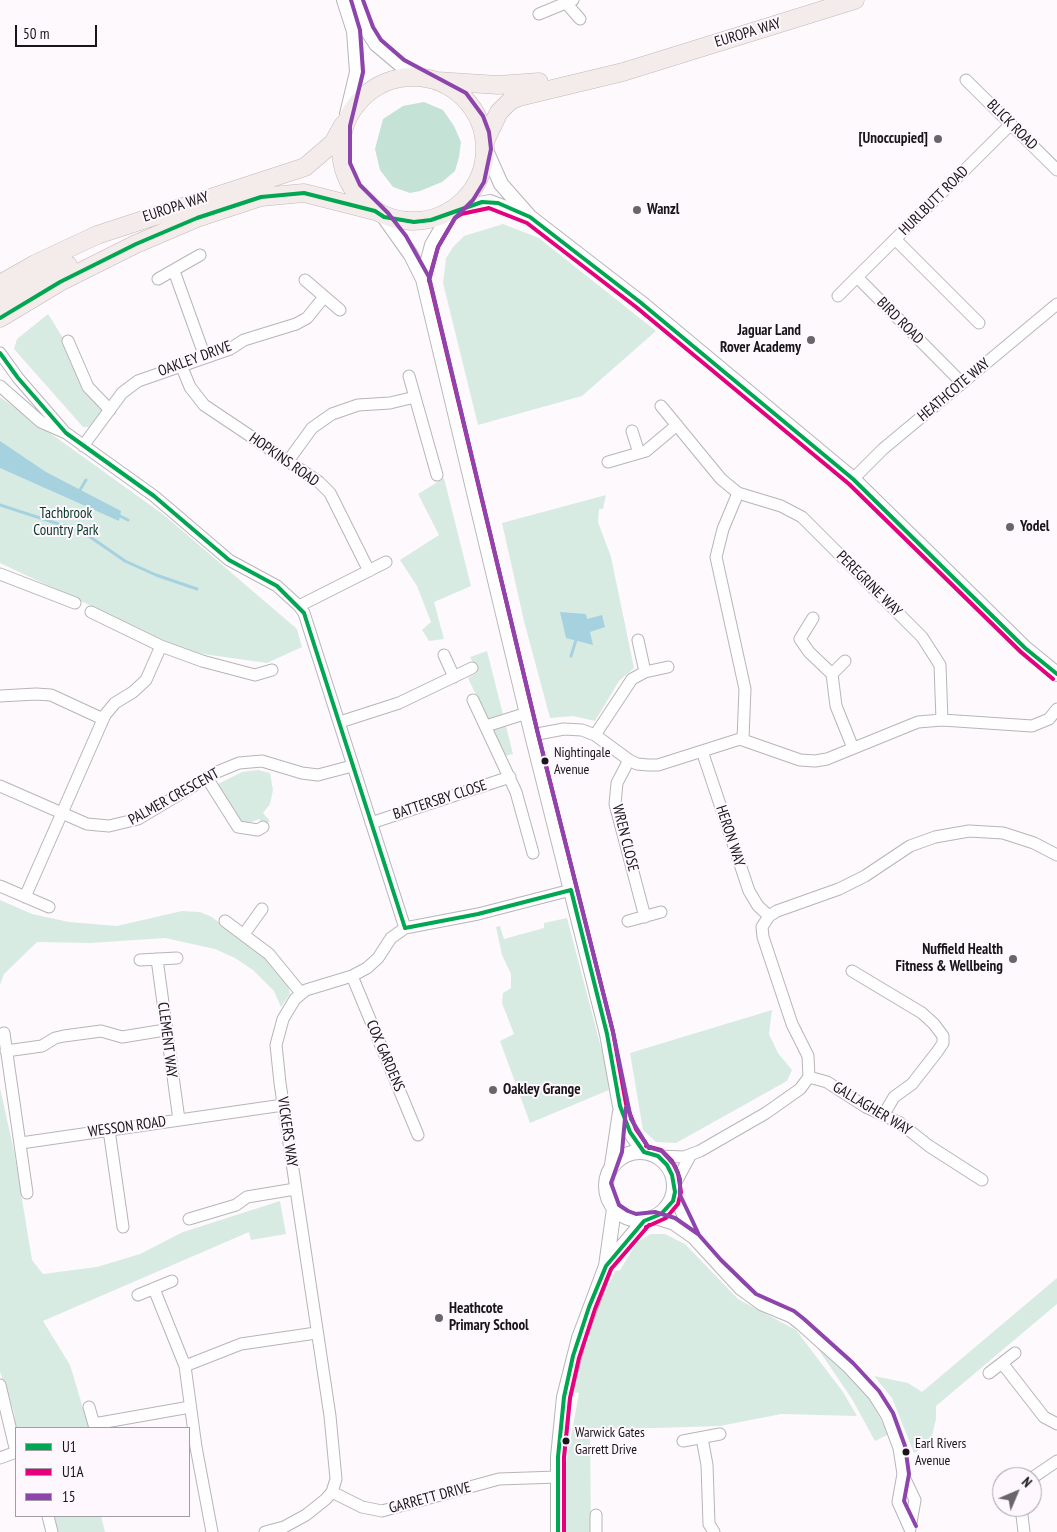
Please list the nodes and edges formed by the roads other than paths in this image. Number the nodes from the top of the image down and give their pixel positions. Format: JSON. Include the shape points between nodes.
{"nodes":[{"id":1,"x":344,"y":0,"type":"edge"},
{"id":2,"x":356,"y":0,"type":"edge"},
{"id":3,"x":855,"y":0,"type":"edge"},
{"id":4,"x":570,"y":2,"type":"edge"},
{"id":5,"x":539,"y":14,"type":"dead end"},
{"id":6,"x":580,"y":19,"type":"dead end"},
{"id":7,"x":640,"y":65,"type":"junction"},
{"id":8,"x":425,"y":78,"type":"junction"},
{"id":9,"x":966,"y":80,"type":"dead end"},
{"id":10,"x":346,"y":119,"type":"junction"},
{"id":11,"x":1011,"y":124,"type":"junction"},
{"id":12,"x":485,"y":145,"type":"junction"},
{"id":13,"x":1057,"y":170,"type":"edge"},
{"id":14,"x":454,"y":211,"type":"junction"},
{"id":15,"x":380,"y":214,"type":"junction"},
{"id":16,"x":530,"y":218,"type":"junction"},
{"id":17,"x":177,"y":226,"type":"junction"},
{"id":18,"x":895,"y":238,"type":"junction"},
{"id":19,"x":200,"y":255,"type":"dead end"},
{"id":20,"x":174,"y":272,"type":"junction"},
{"id":21,"x":857,"y":277,"type":"junction"},
{"id":22,"x":158,"y":279,"type":"dead end"},
{"id":23,"x":423,"y":279,"type":"junction"},
{"id":24,"x":306,"y":280,"type":"dead end"},
{"id":25,"x":0,"y":284,"type":"edge"},
{"id":26,"x":838,"y":296,"type":"dead end"},
{"id":27,"x":324,"y":297,"type":"junction"},
{"id":28,"x":0,"y":301,"type":"edge"},
{"id":29,"x":1057,"y":304,"type":"edge"},
{"id":30,"x":340,"y":310,"type":"dead end"},
{"id":31,"x":0,"y":318,"type":"edge"},
{"id":32,"x":979,"y":323,"type":"dead end"},
{"id":33,"x":68,"y":341,"type":"dead end"},
{"id":34,"x":0,"y":353,"type":"edge"},
{"id":35,"x":205,"y":357,"type":"junction"},
{"id":36,"x":181,"y":365,"type":"junction"},
{"id":37,"x":409,"y":376,"type":"dead end"},
{"id":38,"x":962,"y":383,"type":"junction"},
{"id":39,"x":0,"y":386,"type":"edge"},
{"id":40,"x":414,"y":396,"type":"junction"},
{"id":41,"x":661,"y":406,"type":"dead end"},
{"id":42,"x":110,"y":410,"type":"junction"},
{"id":43,"x":677,"y":425,"type":"junction"},
{"id":44,"x":632,"y":431,"type":"dead end"},
{"id":45,"x":66,"y":433,"type":"junction"},
{"id":46,"x":83,"y":446,"type":"junction"},
{"id":47,"x":639,"y":453,"type":"junction"},
{"id":48,"x":288,"y":461,"type":"junction"},
{"id":49,"x":608,"y":462,"type":"dead end"},
{"id":50,"x":437,"y":475,"type":"dead end"},
{"id":51,"x":854,"y":479,"type":"junction"},
{"id":52,"x":738,"y":493,"type":"junction"},
{"id":53,"x":386,"y":562,"type":"dead end"},
{"id":54,"x":369,"y":571,"type":"junction"},
{"id":55,"x":1,"y":579,"type":"edge"},
{"id":56,"x":75,"y":604,"type":"dead end"},
{"id":57,"x":299,"y":606,"type":"junction"},
{"id":58,"x":91,"y":612,"type":"dead end"},
{"id":59,"x":813,"y":618,"type":"dead end"},
{"id":60,"x":638,"y":640,"type":"dead end"},
{"id":61,"x":161,"y":646,"type":"junction"},
{"id":62,"x":444,"y":655,"type":"dead end"},
{"id":63,"x":845,"y":661,"type":"dead end"},
{"id":64,"x":668,"y":667,"type":"dead end"},
{"id":65,"x":472,"y":668,"type":"dead end"},
{"id":66,"x":272,"y":670,"type":"dead end"},
{"id":67,"x":645,"y":672,"type":"junction"},
{"id":68,"x":832,"y":674,"type":"junction"},
{"id":69,"x":1057,"y":674,"type":"edge"},
{"id":70,"x":454,"y":677,"type":"junction"},
{"id":71,"x":0,"y":696,"type":"edge"},
{"id":72,"x":473,"y":700,"type":"dead end"},
{"id":73,"x":1057,"y":709,"type":"edge"},
{"id":74,"x":527,"y":713,"type":"junction"},
{"id":75,"x":103,"y":719,"type":"junction"},
{"id":76,"x":942,"y":720,"type":"junction"},
{"id":77,"x":340,"y":722,"type":"junction"},
{"id":78,"x":486,"y":726,"type":"junction"},
{"id":79,"x":595,"y":735,"type":"junction"},
{"id":80,"x":532,"y":736,"type":"junction"},
{"id":81,"x":743,"y":739,"type":"junction"},
{"id":82,"x":853,"y":748,"type":"junction"},
{"id":83,"x":702,"y":751,"type":"junction"},
{"id":84,"x":628,"y":760,"type":"junction"},
{"id":85,"x":352,"y":766,"type":"junction"},
{"id":86,"x":510,"y":777,"type":"junction"},
{"id":87,"x":207,"y":778,"type":"junction"},
{"id":88,"x":0,"y":786,"type":"edge"},
{"id":89,"x":60,"y":813,"type":"junction"},
{"id":90,"x":371,"y":823,"type":"junction"},
{"id":91,"x":263,"y":827,"type":"dead end"},
{"id":92,"x":534,"y":853,"type":"dead end"},
{"id":93,"x":1057,"y":855,"type":"edge"},
{"id":94,"x":0,"y":886,"type":"edge"},
{"id":95,"x":570,"y":890,"type":"junction"},
{"id":96,"x":25,"y":897,"type":"junction"},
{"id":97,"x":49,"y":906,"type":"dead end"},
{"id":98,"x":262,"y":909,"type":"dead end"},
{"id":99,"x":661,"y":912,"type":"dead end"},
{"id":100,"x":769,"y":916,"type":"junction"},
{"id":101,"x":645,"y":917,"type":"junction"},
{"id":102,"x":225,"y":921,"type":"dead end"},
{"id":103,"x":628,"y":921,"type":"dead end"},
{"id":104,"x":405,"y":928,"type":"junction"},
{"id":105,"x":244,"y":934,"type":"junction"},
{"id":106,"x":176,"y":958,"type":"dead end"},
{"id":107,"x":157,"y":959,"type":"junction"},
{"id":108,"x":140,"y":960,"type":"dead end"},
{"id":109,"x":852,"y":971,"type":"dead end"},
{"id":110,"x":352,"y":976,"type":"junction"},
{"id":111,"x":301,"y":994,"type":"junction"},
{"id":112,"x":165,"y":1030,"type":"junction"},
{"id":113,"x":4,"y":1033,"type":"dead end"},
{"id":114,"x":6,"y":1051,"type":"junction"},
{"id":115,"x":809,"y":1077,"type":"junction"},
{"id":116,"x":283,"y":1105,"type":"junction"},
{"id":117,"x":620,"y":1106,"type":"junction"},
{"id":118,"x":884,"y":1114,"type":"junction"},
{"id":119,"x":179,"y":1120,"type":"junction"},
{"id":120,"x":109,"y":1130,"type":"junction"},
{"id":121,"x":418,"y":1135,"type":"dead end"},
{"id":122,"x":21,"y":1143,"type":"junction"},
{"id":123,"x":644,"y":1152,"type":"junction"},
{"id":124,"x":658,"y":1156,"type":"junction"},
{"id":125,"x":690,"y":1156,"type":"junction"},
{"id":126,"x":612,"y":1165,"type":"junction"},
{"id":127,"x":982,"y":1180,"type":"dead end"},
{"id":128,"x":295,"y":1189,"type":"junction"},
{"id":129,"x":674,"y":1191,"type":"junction"},
{"id":130,"x":27,"y":1193,"type":"dead end"},
{"id":131,"x":614,"y":1209,"type":"junction"},
{"id":132,"x":189,"y":1219,"type":"dead end"},
{"id":133,"x":649,"y":1219,"type":"junction"},
{"id":134,"x":123,"y":1227,"type":"dead end"},
{"id":135,"x":694,"y":1239,"type":"junction"},
{"id":136,"x":606,"y":1266,"type":"junction"},
{"id":137,"x":172,"y":1281,"type":"dead end"},
{"id":138,"x":154,"y":1289,"type":"junction"},
{"id":139,"x":138,"y":1295,"type":"dead end"},
{"id":140,"x":316,"y":1333,"type":"junction"},
{"id":141,"x":1015,"y":1353,"type":"dead end"},
{"id":142,"x":1002,"y":1363,"type":"junction"},
{"id":143,"x":185,"y":1366,"type":"junction"},
{"id":144,"x":988,"y":1373,"type":"dead end"},
{"id":145,"x":0,"y":1385,"type":"edge"},
{"id":146,"x":89,"y":1407,"type":"dead end"},
{"id":147,"x":190,"y":1407,"type":"junction"},
{"id":148,"x":1057,"y":1424,"type":"edge"},
{"id":149,"x":94,"y":1426,"type":"edge"},
{"id":150,"x":720,"y":1434,"type":"dead end"},
{"id":151,"x":702,"y":1438,"type":"junction"},
{"id":152,"x":683,"y":1441,"type":"dead end"},
{"id":153,"x":15,"y":1448,"type":"edge"},
{"id":154,"x":15,"y":1452,"type":"edge"},
{"id":155,"x":0,"y":1458,"type":"edge"},
{"id":156,"x":1057,"y":1461,"type":"edge"},
{"id":157,"x":1042,"y":1471,"type":"edge"},
{"id":158,"x":903,"y":1474,"type":"junction"},
{"id":159,"x":557,"y":1477,"type":"junction"},
{"id":160,"x":332,"y":1492,"type":"junction"},
{"id":161,"x":596,"y":1515,"type":"dead end"},
{"id":162,"x":48,"y":1517,"type":"edge"},
{"id":163,"x":1022,"y":1517,"type":"edge"},
{"id":164,"x":285,"y":1530,"type":"edge"},
{"id":165,"x":910,"y":1530,"type":"edge"},
{"id":166,"x":52,"y":1532,"type":"edge"},
{"id":167,"x":212,"y":1532,"type":"edge"},
{"id":168,"x":265,"y":1532,"type":"edge"},
{"id":169,"x":558,"y":1532,"type":"edge"},
{"id":170,"x":596,"y":1532,"type":"edge"},
{"id":171,"x":714,"y":1532,"type":"edge"},
{"id":172,"x":1024,"y":1532,"type":"edge"}],
"edges":[{"from":1,"to":10,"type":"street","via":[[354,31],[357,72]]},
{"from":2,"to":8,"type":"street","via":[[376,44],[401,65]]},
{"from":3,"to":7,"type":"highway","name":"EUROPA WAY"},
{"from":4,"to":5,"type":"street"},
{"from":4,"to":6,"type":"street"},
{"from":7,"to":8,"type":"highway","name":"EUROPA WAY","via":[[622,65],[524,84],[498,85]]},
{"from":7,"to":12,"type":"highway","name":"EUROPA WAY","via":[[510,101],[499,112]]},
{"from":8,"to":10,"type":"highway","via":[[398,77],[374,85],[361,96]]},
{"from":8,"to":12,"type":"highway","via":[[468,104],[478,119]]},
{"from":9,"to":11,"type":"street","name":"BLICK ROAD"},
{"from":10,"to":15,"type":"highway","via":[[343,152],[347,174],[355,189]]},
{"from":10,"to":25,"type":"highway","name":"EUROPA WAY","via":[[333,143],[304,167],[97,235]]},
{"from":11,"to":13,"type":"street","name":"BLICK ROAD"},
{"from":11,"to":18,"type":"street","name":"HURLBUTT ROAD"},
{"from":12,"to":14,"type":"highway","via":[[478,180]]},
{"from":12,"to":16,"type":"street","via":[[502,184]]},
{"from":14,"to":15,"type":"highway","via":[[431,220],[414,222]]},
{"from":14,"to":16,"type":"street","via":[[490,202]]},
{"from":14,"to":23,"type":"street","via":[[432,245]]},
{"from":15,"to":17,"type":"highway","name":"EUROPA WAY","via":[[313,195],[279,194],[235,205]]},
{"from":15,"to":23,"type":"street","via":[[411,255]]},
{"from":16,"to":51,"type":"street","via":[[648,308]]},
{"from":17,"to":28,"type":"highway","via":[[134,235]]},
{"from":17,"to":31,"type":"highway","name":"EUROPA WAY","via":[[92,265]]},
{"from":18,"to":21,"type":"street","name":"HURLBUTT ROAD"},
{"from":18,"to":32,"type":"street"},
{"from":19,"to":20,"type":"street"},
{"from":20,"to":22,"type":"street"},
{"from":20,"to":35,"type":"street"},
{"from":21,"to":26,"type":"street"},
{"from":21,"to":38,"type":"street","name":"BIRD ROAD"},
{"from":23,"to":74,"type":"street"},
{"from":24,"to":27,"type":"street"},
{"from":27,"to":30,"type":"street"},
{"from":27,"to":35,"type":"street","name":"OAKLEY DRIVE","via":[[307,318],[296,324],[244,340],[230,349]]},
{"from":29,"to":38,"type":"street","name":"HEATHCOTE WAY"},
{"from":33,"to":42,"type":"street","via":[[88,387]]},
{"from":34,"to":45,"type":"street"},
{"from":35,"to":36,"type":"street","name":"OAKLEY DRIVE"},
{"from":36,"to":42,"type":"street","name":"OAKLEY DRIVE","via":[[138,381],[122,393]]},
{"from":36,"to":48,"type":"street","name":"HOPKINS ROAD","via":[[190,387],[204,405]]},
{"from":37,"to":40,"type":"street"},
{"from":38,"to":51,"type":"street","name":"HEATHCOTE WAY","via":[[883,449]]},
{"from":39,"to":45,"type":"street","via":[[41,422]]},
{"from":40,"to":48,"type":"street","via":[[390,403],[358,405],[332,414],[312,428]]},
{"from":40,"to":50,"type":"street"},
{"from":41,"to":43,"type":"street","name":"PEREGRINE WAY"},
{"from":42,"to":46,"type":"street","name":"OAKLEY DRIVE"},
{"from":43,"to":47,"type":"street","via":[[653,446]]},
{"from":43,"to":52,"type":"street","name":"PEREGRINE WAY","via":[[721,479]]},
{"from":44,"to":47,"type":"street"},
{"from":45,"to":46,"type":"street"},
{"from":46,"to":57,"type":"street","via":[[154,496],[221,554],[277,586]]},
{"from":47,"to":49,"type":"street"},
{"from":48,"to":54,"type":"street","name":"HOPKINS ROAD","via":[[330,493]]},
{"from":51,"to":69,"type":"street","via":[[1024,648]]},
{"from":52,"to":76,"type":"street","name":"PEREGRINE WAY","via":[[781,506],[802,517],[922,637],[940,665]]},
{"from":52,"to":81,"type":"street","via":[[723,528],[716,557],[745,689]]},
{"from":53,"to":54,"type":"street"},
{"from":54,"to":57,"type":"street"},
{"from":55,"to":56,"type":"street"},
{"from":57,"to":77,"type":"street"},
{"from":58,"to":61,"type":"street"},
{"from":59,"to":68,"type":"street","via":[[800,639],[808,652]]},
{"from":60,"to":67,"type":"street"},
{"from":61,"to":66,"type":"street","via":[[255,675]]},
{"from":61,"to":75,"type":"street","via":[[146,680],[111,706]]},
{"from":62,"to":70,"type":"street"},
{"from":63,"to":68,"type":"street"},
{"from":64,"to":67,"type":"street"},
{"from":65,"to":70,"type":"street"},
{"from":67,"to":79,"type":"street","via":[[626,684]]},
{"from":68,"to":82,"type":"street","via":[[836,706]]},
{"from":70,"to":77,"type":"street","via":[[399,703]]},
{"from":71,"to":75,"type":"street","via":[[52,695]]},
{"from":72,"to":78,"type":"street"},
{"from":73,"to":76,"type":"street","via":[[1049,719],[1032,726]]},
{"from":74,"to":78,"type":"street"},
{"from":74,"to":80,"type":"street"},
{"from":75,"to":89,"type":"street"},
{"from":76,"to":82,"type":"street","via":[[904,726]]},
{"from":77,"to":85,"type":"street"},
{"from":78,"to":86,"type":"street"},
{"from":79,"to":80,"type":"street","via":[[571,728]]},
{"from":79,"to":84,"type":"street"},
{"from":80,"to":95,"type":"street"},
{"from":81,"to":82,"type":"street","via":[[807,762],[821,761]]},
{"from":81,"to":83,"type":"street"},
{"from":83,"to":84,"type":"street","via":[[658,765]]},
{"from":83,"to":100,"type":"street","name":"HERON WAY","via":[[749,891]]},
{"from":84,"to":101,"type":"street","name":"WREN CLOSE","via":[[616,787],[615,804]]},
{"from":85,"to":87,"type":"street","name":"PALMER CRESCENT","via":[[313,775],[262,760],[239,763]]},
{"from":85,"to":90,"type":"street"},
{"from":86,"to":90,"type":"street","name":"BATTERSBY CLOSE"},
{"from":86,"to":92,"type":"street"},
{"from":87,"to":89,"type":"street","name":"PALMER CRESCENT","via":[[138,819],[123,824],[87,824]]},
{"from":87,"to":91,"type":"street","via":[[238,828],[258,830]]},
{"from":88,"to":89,"type":"street","name":"PALMER CRESCENT"},
{"from":89,"to":96,"type":"street"},
{"from":90,"to":104,"type":"street"},
{"from":93,"to":100,"type":"street","via":[[1034,842],[1003,833],[969,831],[942,835],[910,846],[839,889]]},
{"from":94,"to":96,"type":"street"},
{"from":95,"to":104,"type":"street","via":[[478,914]]},
{"from":95,"to":117,"type":"street","via":[[607,1034]]},
{"from":96,"to":97,"type":"street"},
{"from":98,"to":105,"type":"street"},
{"from":99,"to":101,"type":"street"},
{"from":100,"to":115,"type":"street","via":[[762,926],[763,937],[792,1024],[808,1056]]},
{"from":101,"to":103,"type":"street"},
{"from":102,"to":105,"type":"street"},
{"from":104,"to":110,"type":"street","name":"VICKERS WAY","via":[[391,938],[373,963]]},
{"from":105,"to":111,"type":"street","via":[[269,954]]},
{"from":106,"to":107,"type":"street"},
{"from":107,"to":108,"type":"street"},
{"from":107,"to":112,"type":"street","name":"CLEMENT WAY"},
{"from":109,"to":118,"type":"street","via":[[922,1013],[943,1036],[943,1043],[932,1059],[912,1084],[894,1097]]},
{"from":110,"to":111,"type":"street","name":"VICKERS WAY","via":[[321,984]]},
{"from":110,"to":121,"type":"street","name":"COX GARDENS"},
{"from":111,"to":116,"type":"street","name":"VICKERS WAY","via":[[290,1006],[278,1032],[276,1045]]},
{"from":112,"to":114,"type":"street","via":[[122,1037],[102,1032],[64,1036],[42,1046]]},
{"from":112,"to":119,"type":"street","name":"CLEMENT WAY"},
{"from":113,"to":114,"type":"street"},
{"from":114,"to":122,"type":"street"},
{"from":115,"to":118,"type":"street","name":"GALLAGHER WAY","via":[[827,1082],[866,1107]]},
{"from":115,"to":125,"type":"street","via":[[800,1090],[766,1113]]},
{"from":116,"to":119,"type":"street","name":"WESSON ROAD"},
{"from":116,"to":128,"type":"street","name":"VICKERS WAY"},
{"from":117,"to":123,"type":"street","via":[[630,1132]]},
{"from":117,"to":126,"type":"street"},
{"from":118,"to":127,"type":"street","name":"GALLAGHER WAY"},
{"from":119,"to":120,"type":"street","name":"WESSON ROAD"},
{"from":120,"to":122,"type":"street","name":"WESSON ROAD"},
{"from":120,"to":134,"type":"street"},
{"from":122,"to":130,"type":"street"},
{"from":123,"to":124,"type":"street"},
{"from":123,"to":126,"type":"street","via":[[627,1154]]},
{"from":124,"to":125,"type":"street"},
{"from":124,"to":129,"type":"street","via":[[670,1169]]},
{"from":125,"to":129,"type":"street"},
{"from":126,"to":131,"type":"street","via":[[605,1184]]},
{"from":128,"to":132,"type":"street","via":[[247,1196],[236,1205]]},
{"from":128,"to":140,"type":"street","name":"VICKERS WAY"},
{"from":129,"to":133,"type":"street","via":[[666,1209]]},
{"from":129,"to":135,"type":"street"},
{"from":131,"to":133,"type":"street","via":[[630,1219]]},
{"from":131,"to":136,"type":"street"},
{"from":133,"to":135,"type":"street","via":[[672,1224]]},
{"from":133,"to":136,"type":"street"},
{"from":135,"to":158,"type":"street","via":[[740,1289],[762,1305],[795,1321],[865,1384],[887,1416],[899,1448]]},
{"from":136,"to":159,"type":"street","via":[[573,1356],[564,1397]]},
{"from":137,"to":138,"type":"street"},
{"from":138,"to":139,"type":"street"},
{"from":138,"to":143,"type":"street"},
{"from":140,"to":143,"type":"street","via":[[241,1344]]},
{"from":140,"to":160,"type":"street","name":"VICKERS WAY","via":[[336,1463]]},
{"from":141,"to":142,"type":"street"},
{"from":142,"to":144,"type":"street"},
{"from":142,"to":148,"type":"street","via":[[1044,1417]]},
{"from":143,"to":147,"type":"street"},
{"from":145,"to":153,"type":"street"},
{"from":146,"to":149,"type":"street"},
{"from":147,"to":149,"type":"street"},
{"from":147,"to":167,"type":"street"},
{"from":150,"to":151,"type":"street"},
{"from":151,"to":152,"type":"street"},
{"from":151,"to":171,"type":"street","via":[[707,1465],[709,1524]]},
{"from":154,"to":155,"type":"street"},
{"from":156,"to":157,"type":"street"},
{"from":158,"to":165,"type":"street","via":[[898,1502]]},
{"from":158,"to":165,"type":"street","via":[[915,1500]]},
{"from":159,"to":160,"type":"street","name":"GARRETT DRIVE","via":[[499,1479],[382,1511],[362,1508]]},
{"from":159,"to":169,"type":"street"},
{"from":160,"to":164,"type":"street"},
{"from":161,"to":170,"type":"street"},
{"from":162,"to":166,"type":"street"},
{"from":163,"to":172,"type":"street"},
{"from":164,"to":168,"type":"street"}]}
